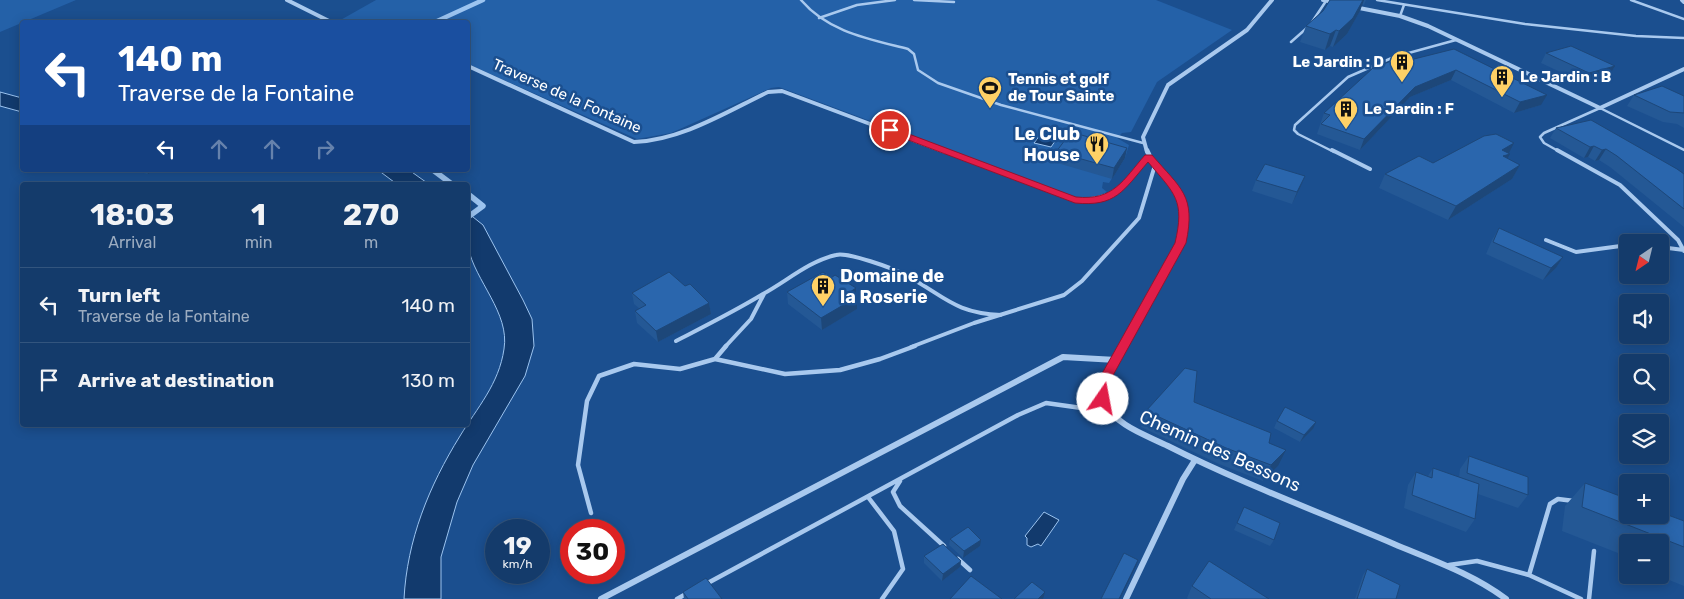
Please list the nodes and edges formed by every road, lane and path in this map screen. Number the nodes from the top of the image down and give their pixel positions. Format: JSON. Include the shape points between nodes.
{"nodes":[{"id":1,"x":287,"y":0,"type":"edge"},
{"id":2,"x":801,"y":0,"type":"edge"},
{"id":3,"x":895,"y":0,"type":"edge"},
{"id":4,"x":914,"y":0,"type":"edge"},
{"id":5,"x":1272,"y":0,"type":"edge"},
{"id":6,"x":1324,"y":0,"type":"edge"},
{"id":7,"x":1377,"y":0,"type":"edge"},
{"id":8,"x":1631,"y":0,"type":"edge"},
{"id":9,"x":954,"y":2,"type":"dead end"},
{"id":10,"x":1404,"y":5,"type":"junction"},
{"id":11,"x":1400,"y":16,"type":"junction"},
{"id":12,"x":819,"y":18,"type":"junction"},
{"id":13,"x":1684,"y":19,"type":"edge"},
{"id":14,"x":327,"y":20,"type":"edge"},
{"id":15,"x":1684,"y":38,"type":"edge"},
{"id":16,"x":1456,"y":40,"type":"junction"},
{"id":17,"x":1291,"y":42,"type":"dead end"},
{"id":18,"x":470,"y":67,"type":"edge"},
{"id":19,"x":1684,"y":69,"type":"edge"},
{"id":20,"x":1600,"y":108,"type":"junction"},
{"id":21,"x":1143,"y":144,"type":"junction"},
{"id":22,"x":1684,"y":150,"type":"edge"},
{"id":23,"x":1148,"y":156,"type":"junction"},
{"id":24,"x":1155,"y":165,"type":"junction"},
{"id":25,"x":1370,"y":169,"type":"dead end"},
{"id":26,"x":1546,"y":240,"type":"dead end"},
{"id":27,"x":1619,"y":246,"type":"edge"},
{"id":28,"x":1669,"y":248,"type":"edge"},
{"id":29,"x":1684,"y":251,"type":"edge"},
{"id":30,"x":764,"y":294,"type":"junction"},
{"id":31,"x":1005,"y":315,"type":"junction"},
{"id":32,"x":676,"y":341,"type":"dead end"},
{"id":33,"x":715,"y":359,"type":"junction"},
{"id":34,"x":1116,"y":360,"type":"junction"},
{"id":35,"x":1110,"y":412,"type":"junction"},
{"id":36,"x":1194,"y":460,"type":"junction"},
{"id":37,"x":901,"y":479,"type":"junction"},
{"id":38,"x":868,"y":497,"type":"junction"},
{"id":39,"x":1584,"y":505,"type":"edge"},
{"id":40,"x":591,"y":513,"type":"dead end"},
{"id":41,"x":949,"y":551,"type":"edge"},
{"id":42,"x":1594,"y":551,"type":"dead end"},
{"id":43,"x":956,"y":557,"type":"edge"},
{"id":44,"x":1446,"y":566,"type":"junction"},
{"id":45,"x":970,"y":570,"type":"dead end"},
{"id":46,"x":1529,"y":575,"type":"junction"},
{"id":47,"x":703,"y":585,"type":"edge"},
{"id":48,"x":694,"y":590,"type":"edge"},
{"id":49,"x":601,"y":599,"type":"edge"},
{"id":50,"x":677,"y":599,"type":"edge"},
{"id":51,"x":882,"y":599,"type":"edge"},
{"id":52,"x":1126,"y":599,"type":"edge"},
{"id":53,"x":1506,"y":599,"type":"edge"},
{"id":54,"x":1581,"y":599,"type":"edge"},
{"id":55,"x":1589,"y":599,"type":"edge"}],
"edges":[{"from":1,"to":14,"type":"street"},
{"from":2,"to":12,"type":"lane"},
{"from":3,"to":12,"type":"lane","via":[[857,5]]},
{"from":4,"to":9,"type":"lane"},
{"from":5,"to":21,"type":"street","via":[[1247,30],[1168,85],[1143,137]]},
{"from":6,"to":11,"type":"street"},
{"from":6,"to":17,"type":"lane","via":[[1310,25]]},
{"from":7,"to":10,"type":"lane"},
{"from":8,"to":13,"type":"lane"},
{"from":10,"to":11,"type":"lane"},
{"from":10,"to":15,"type":"lane","via":[[1554,29]]},
{"from":11,"to":16,"type":"street"},
{"from":12,"to":21,"type":"lane","via":[[846,32],[908,49],[914,54],[918,70],[938,83]]},
{"from":16,"to":20,"type":"street"},
{"from":16,"to":25,"type":"lane","via":[[1394,57],[1348,77],[1295,125],[1294,130],[1298,134]]},
{"from":18,"to":23,"type":"street","name":"Traverse de la Fontaine","via":[[634,142],[644,143],[671,136],[768,92],[782,90],[1075,200],[1093,202],[1108,198]]},
{"from":19,"to":20,"type":"street"},
{"from":20,"to":22,"type":"lane"},
{"from":20,"to":29,"type":"lane","via":[[1540,137],[1544,143],[1620,185],[1678,240]]},
{"from":21,"to":23,"type":"street"},
{"from":23,"to":24,"type":"street"},
{"from":24,"to":31,"type":"lane","via":[[1139,218],[1082,281],[1064,295]]},
{"from":24,"to":34,"type":"street","via":[[1181,199],[1185,220],[1180,243]]},
{"from":26,"to":27,"type":"lane","via":[[1576,252]]},
{"from":28,"to":29,"type":"lane"},
{"from":30,"to":31,"type":"lane","via":[[808,266],[838,254],[884,265],[957,307],[977,314]]},
{"from":30,"to":32,"type":"lane"},
{"from":30,"to":33,"type":"lane","via":[[751,319]]},
{"from":31,"to":33,"type":"lane","via":[[974,323],[880,360],[840,370],[785,374]]},
{"from":33,"to":40,"type":"lane","via":[[680,368],[634,364],[599,376],[587,401],[578,465]]},
{"from":34,"to":35,"type":"street","via":[[1105,379],[1103,399]]},
{"from":34,"to":49,"type":"street","via":[[1063,357]]},
{"from":35,"to":36,"type":"street","name":"Chemin des Bessons","via":[[1124,424]]},
{"from":35,"to":37,"type":"lane","via":[[1046,402]]},
{"from":36,"to":44,"type":"street","name":"Chemin des Bessons"},
{"from":36,"to":52,"type":"street"},
{"from":37,"to":38,"type":"lane"},
{"from":37,"to":41,"type":"lane","via":[[893,492],[900,506]]},
{"from":38,"to":47,"type":"lane"},
{"from":38,"to":51,"type":"lane","via":[[894,531],[903,569]]},
{"from":39,"to":46,"type":"lane","via":[[1567,498],[1550,504]]},
{"from":42,"to":55,"type":"lane"},
{"from":43,"to":45,"type":"lane"},
{"from":44,"to":46,"type":"lane","via":[[1477,561]]},
{"from":44,"to":53,"type":"street","name":"Chemin des Bessons"},
{"from":46,"to":54,"type":"lane"},
{"from":48,"to":50,"type":"lane"}]}
